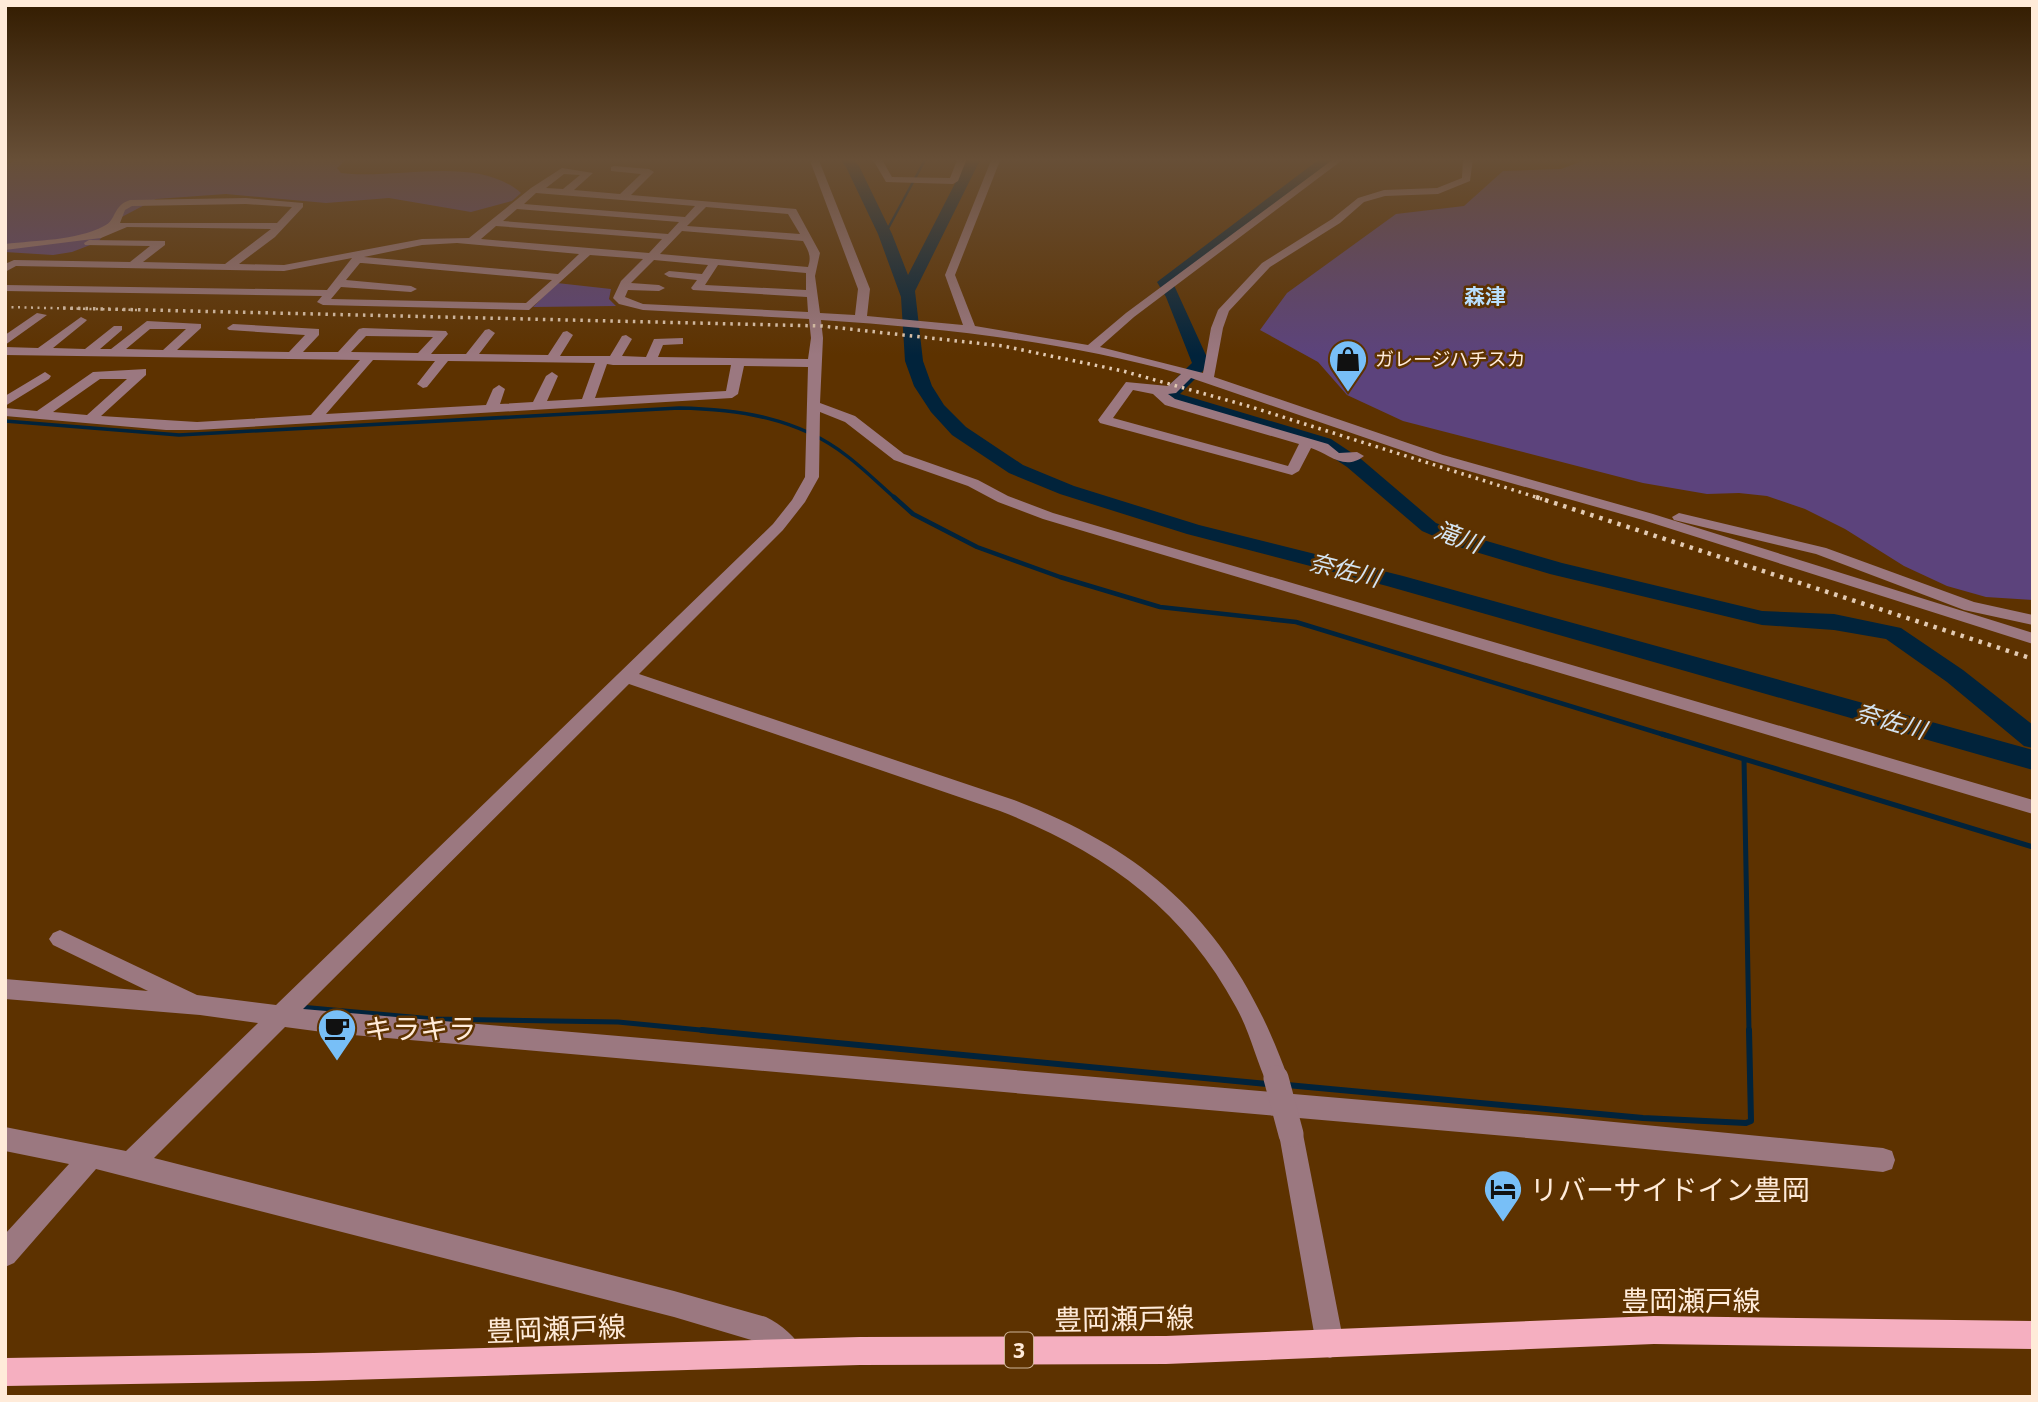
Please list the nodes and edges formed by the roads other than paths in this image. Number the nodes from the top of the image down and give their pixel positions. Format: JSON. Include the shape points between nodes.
{"nodes":[{"id":1,"x":114,"y":223,"type":"edge"},
{"id":2,"x":284,"y":223,"type":"edge"},
{"id":3,"x":494,"y":223,"type":"edge"},
{"id":4,"x":499,"y":223,"type":"edge"},
{"id":5,"x":679,"y":223,"type":"edge"},
{"id":6,"x":799,"y":223,"type":"edge"},
{"id":7,"x":838,"y":223,"type":"edge"},
{"id":8,"x":971,"y":223,"type":"edge"},
{"id":9,"x":1253,"y":223,"type":"edge"},
{"id":10,"x":1332,"y":223,"type":"edge"},
{"id":11,"x":684,"y":224,"type":"junction"},
{"id":12,"x":281,"y":226,"type":"junction"},
{"id":13,"x":93,"y":235,"type":"junction"},
{"id":14,"x":670,"y":237,"type":"junction"},
{"id":15,"x":807,"y":238,"type":"junction"},
{"id":16,"x":472,"y":240,"type":"junction"},
{"id":17,"x":5,"y":247,"type":"edge"},
{"id":18,"x":588,"y":251,"type":"junction"},
{"id":19,"x":651,"y":256,"type":"junction"},
{"id":20,"x":358,"y":257,"type":"junction"},
{"id":21,"x":716,"y":261,"type":"junction"},
{"id":22,"x":134,"y":265,"type":"junction"},
{"id":23,"x":10,"y":266,"type":"edge"},
{"id":24,"x":229,"y":266,"type":"junction"},
{"id":25,"x":250,"y":267,"type":"junction"},
{"id":26,"x":439,"y":267,"type":"junction"},
{"id":27,"x":810,"y":270,"type":"junction"},
{"id":28,"x":669,"y":274,"type":"dead end"},
{"id":29,"x":560,"y":277,"type":"junction"},
{"id":30,"x":704,"y":277,"type":"junction"},
{"id":31,"x":338,"y":283,"type":"junction"},
{"id":32,"x":623,"y":286,"type":"junction"},
{"id":33,"x":5,"y":288,"type":"edge"},
{"id":34,"x":659,"y":288,"type":"dead end"},
{"id":35,"x":102,"y":289,"type":"junction"},
{"id":36,"x":411,"y":289,"type":"junction"},
{"id":37,"x":222,"y":290,"type":"junction"},
{"id":38,"x":330,"y":293,"type":"junction"},
{"id":39,"x":472,"y":293,"type":"dead end"},
{"id":40,"x":812,"y":294,"type":"junction"},
{"id":41,"x":393,"y":305,"type":"junction"},
{"id":42,"x":456,"y":306,"type":"junction"},
{"id":43,"x":41,"y":315,"type":"dead end"},
{"id":44,"x":816,"y":315,"type":"junction"},
{"id":45,"x":862,"y":317,"type":"junction"},
{"id":46,"x":81,"y":320,"type":"dead end"},
{"id":47,"x":326,"y":321,"type":"dead end"},
{"id":48,"x":118,"y":328,"type":"dead end"},
{"id":49,"x":233,"y":328,"type":"dead end"},
{"id":50,"x":970,"y":328,"type":"junction"},
{"id":51,"x":315,"y":332,"type":"junction"},
{"id":52,"x":489,"y":333,"type":"dead end"},
{"id":53,"x":567,"y":335,"type":"dead end"},
{"id":54,"x":626,"y":339,"type":"dead end"},
{"id":55,"x":5,"y":341,"type":"edge"},
{"id":56,"x":679,"y":341,"type":"dead end"},
{"id":57,"x":1091,"y":349,"type":"junction"},
{"id":58,"x":5,"y":351,"type":"edge"},
{"id":59,"x":40,"y":352,"type":"junction"},
{"id":60,"x":88,"y":352,"type":"junction"},
{"id":61,"x":114,"y":353,"type":"junction"},
{"id":62,"x":164,"y":354,"type":"junction"},
{"id":63,"x":292,"y":356,"type":"junction"},
{"id":64,"x":340,"y":357,"type":"junction"},
{"id":65,"x":368,"y":358,"type":"junction"},
{"id":66,"x":421,"y":358,"type":"junction"},
{"id":67,"x":444,"y":358,"type":"junction"},
{"id":68,"x":469,"y":359,"type":"junction"},
{"id":69,"x":551,"y":360,"type":"junction"},
{"id":70,"x":608,"y":361,"type":"junction"},
{"id":71,"x":650,"y":361,"type":"junction"},
{"id":72,"x":738,"y":363,"type":"junction"},
{"id":73,"x":814,"y":363,"type":"junction"},
{"id":74,"x":1190,"y":372,"type":"junction"},
{"id":75,"x":139,"y":375,"type":"junction"},
{"id":76,"x":45,"y":376,"type":"dead end"},
{"id":77,"x":552,"y":376,"type":"dead end"},
{"id":78,"x":1208,"y":377,"type":"junction"},
{"id":79,"x":423,"y":384,"type":"dead end"},
{"id":80,"x":499,"y":389,"type":"dead end"},
{"id":81,"x":1157,"y":391,"type":"junction"},
{"id":82,"x":5,"y":402,"type":"edge"},
{"id":83,"x":587,"y":402,"type":"junction"},
{"id":84,"x":539,"y":404,"type":"junction"},
{"id":85,"x":492,"y":407,"type":"junction"},
{"id":86,"x":814,"y":409,"type":"junction"},
{"id":87,"x":5,"y":412,"type":"edge"},
{"id":88,"x":40,"y":415,"type":"junction"},
{"id":89,"x":90,"y":419,"type":"junction"},
{"id":90,"x":315,"y":419,"type":"junction"},
{"id":91,"x":1307,"y":442,"type":"junction"},
{"id":92,"x":1357,"y":456,"type":"dead end"},
{"id":93,"x":1735,"y":537,"type":"junction"},
{"id":94,"x":2033,"y":620,"type":"edge"},
{"id":95,"x":2033,"y":639,"type":"edge"},
{"id":96,"x":625,"y":676,"type":"junction"},
{"id":97,"x":2033,"y":807,"type":"edge"},
{"id":98,"x":60,"y":939,"type":"dead end"},
{"id":99,"x":5,"y":989,"type":"edge"},
{"id":100,"x":200,"y":1005,"type":"junction"},
{"id":101,"x":282,"y":1016,"type":"junction"},
{"id":102,"x":5,"y":1139,"type":"edge"},
{"id":103,"x":91,"y":1157,"type":"junction"},
{"id":104,"x":1883,"y":1160,"type":"dead end"},
{"id":105,"x":130,"y":1164,"type":"junction"},
{"id":106,"x":5,"y":1254,"type":"edge"},
{"id":107,"x":2033,"y":1335,"type":"edge"},
{"id":108,"x":1330,"y":1344,"type":"junction"},
{"id":109,"x":790,"y":1353,"type":"junction"},
{"id":110,"x":5,"y":1372,"type":"edge"}],
"edges":[{"from":1,"to":13,"type":"street"},
{"from":2,"to":12,"type":"street"},
{"from":3,"to":16,"type":"street"},
{"from":4,"to":14,"type":"street"},
{"from":5,"to":11,"type":"street"},
{"from":6,"to":15,"type":"street"},
{"from":7,"to":45,"type":"street","via":[[864,289]]},
{"from":8,"to":50,"type":"street","via":[[950,275]]},
{"from":9,"to":57,"type":"street"},
{"from":10,"to":78,"type":"street","via":[[1266,265],[1224,310]]},
{"from":11,"to":14,"type":"street"},
{"from":11,"to":15,"type":"street"},
{"from":12,"to":13,"type":"street","via":[[125,224]]},
{"from":12,"to":24,"type":"street"},
{"from":13,"to":17,"type":"street"},
{"from":14,"to":19,"type":"street"},
{"from":15,"to":27,"type":"street","via":[[815,253]]},
{"from":16,"to":18,"type":"street"},
{"from":16,"to":20,"type":"street","via":[[422,242]]},
{"from":18,"to":19,"type":"street"},
{"from":18,"to":29,"type":"street"},
{"from":19,"to":21,"type":"street"},
{"from":19,"to":32,"type":"street"},
{"from":20,"to":25,"type":"street","via":[[284,268]]},
{"from":20,"to":26,"type":"street"},
{"from":20,"to":31,"type":"street"},
{"from":21,"to":27,"type":"street"},
{"from":21,"to":30,"type":"street"},
{"from":22,"to":23,"type":"street"},
{"from":22,"to":23,"type":"street","via":[[162,243],[89,243],[35,250]]},
{"from":22,"to":24,"type":"street"},
{"from":22,"to":35,"type":"street"},
{"from":24,"to":25,"type":"street"},
{"from":25,"to":37,"type":"street"},
{"from":26,"to":29,"type":"street"},
{"from":26,"to":36,"type":"street"},
{"from":27,"to":40,"type":"street"},
{"from":28,"to":30,"type":"street"},
{"from":29,"to":42,"type":"street","via":[[528,307]]},
{"from":30,"to":40,"type":"street","via":[[697,288]]},
{"from":31,"to":36,"type":"street"},
{"from":31,"to":38,"type":"street"},
{"from":32,"to":34,"type":"street"},
{"from":32,"to":44,"type":"street","via":[[619,298],[631,306]]},
{"from":33,"to":35,"type":"street"},
{"from":35,"to":37,"type":"street"},
{"from":36,"to":41,"type":"street"},
{"from":37,"to":38,"type":"street"},
{"from":38,"to":41,"type":"street","via":[[323,302]]},
{"from":39,"to":42,"type":"street"},
{"from":40,"to":44,"type":"street"},
{"from":41,"to":42,"type":"street"},
{"from":43,"to":55,"type":"street"},
{"from":44,"to":45,"type":"street"},
{"from":44,"to":73,"type":"street"},
{"from":45,"to":50,"type":"street"},
{"from":46,"to":59,"type":"street"},
{"from":47,"to":51,"type":"street"},
{"from":48,"to":60,"type":"street"},
{"from":49,"to":51,"type":"street"},
{"from":50,"to":57,"type":"street"},
{"from":51,"to":63,"type":"street"},
{"from":52,"to":68,"type":"street"},
{"from":53,"to":69,"type":"street"},
{"from":54,"to":70,"type":"street"},
{"from":56,"to":71,"type":"street","via":[[658,342]]},
{"from":57,"to":74,"type":"street"},
{"from":58,"to":59,"type":"street"},
{"from":59,"to":60,"type":"street"},
{"from":60,"to":61,"type":"street"},
{"from":61,"to":62,"type":"street"},
{"from":61,"to":62,"type":"street","via":[[147,325],[197,326]]},
{"from":62,"to":63,"type":"street"},
{"from":62,"to":75,"type":"street"},
{"from":63,"to":64,"type":"street"},
{"from":64,"to":65,"type":"street"},
{"from":64,"to":66,"type":"street","via":[[363,332],[442,334]]},
{"from":65,"to":66,"type":"street"},
{"from":65,"to":90,"type":"street"},
{"from":66,"to":67,"type":"street"},
{"from":67,"to":68,"type":"street"},
{"from":67,"to":79,"type":"street"},
{"from":68,"to":69,"type":"street"},
{"from":69,"to":70,"type":"street"},
{"from":70,"to":71,"type":"street"},
{"from":70,"to":83,"type":"street"},
{"from":71,"to":72,"type":"street"},
{"from":72,"to":73,"type":"street"},
{"from":72,"to":83,"type":"street","via":[[732,394]]},
{"from":73,"to":86,"type":"street"},
{"from":74,"to":78,"type":"street"},
{"from":74,"to":81,"type":"street","via":[[1172,390]]},
{"from":75,"to":88,"type":"street","via":[[96,375]]},
{"from":75,"to":89,"type":"street"},
{"from":76,"to":82,"type":"street"},
{"from":77,"to":84,"type":"street"},
{"from":78,"to":93,"type":"street","via":[[1438,458]]},
{"from":80,"to":85,"type":"street"},
{"from":81,"to":91,"type":"street","via":[[1170,402]]},
{"from":81,"to":91,"type":"street","via":[[1130,385],[1105,420],[1289,477]]},
{"from":83,"to":84,"type":"street"},
{"from":84,"to":85,"type":"street"},
{"from":85,"to":90,"type":"street"},
{"from":86,"to":96,"type":"street","via":[[812,477],[798,502]]},
{"from":86,"to":97,"type":"street","via":[[850,419],[899,457],[973,482],[1048,516]]},
{"from":87,"to":88,"type":"street"},
{"from":88,"to":89,"type":"street"},
{"from":89,"to":90,"type":"street","via":[[176,426]]},
{"from":91,"to":92,"type":"street","via":[[1336,457]]},
{"from":93,"to":94,"type":"street","via":[[1821,551],[1970,606]]},
{"from":93,"to":95,"type":"street"},
{"from":96,"to":101,"type":"street"},
{"from":96,"to":108,"type":"street","bridge":true,"via":[[1015,809],[1103,850],[1164,896],[1217,954],[1260,1031],[1291,1134]]},
{"from":98,"to":100,"type":"street"},
{"from":99,"to":100,"type":"street"},
{"from":100,"to":101,"type":"street"},
{"from":101,"to":104,"type":"street"},
{"from":101,"to":105,"type":"street"},
{"from":102,"to":103,"type":"street"},
{"from":103,"to":105,"type":"street"},
{"from":103,"to":106,"type":"street"},
{"from":105,"to":109,"type":"street","via":[[714,1315],[766,1331]]},
{"from":107,"to":108,"type":"main road","name":"豊岡瀬戸線","number":"3","via":[[1654,1330]]},
{"from":108,"to":109,"type":"main road","name":"豊岡瀬戸線","number":"3"},
{"from":109,"to":110,"type":"main road","name":"豊岡瀬戸線","number":"3"}]}
